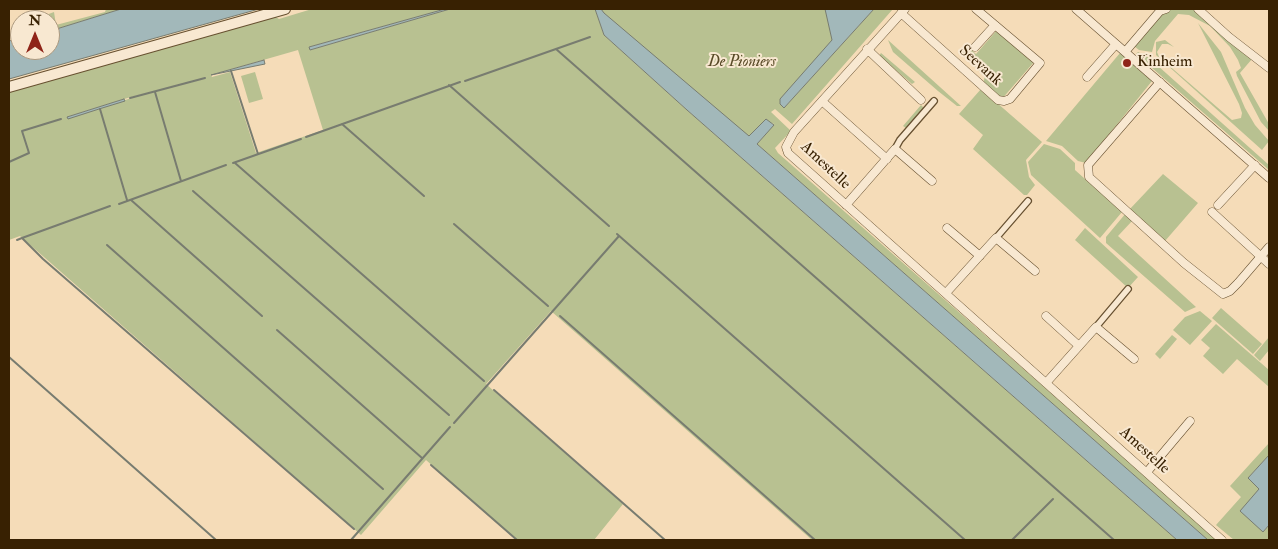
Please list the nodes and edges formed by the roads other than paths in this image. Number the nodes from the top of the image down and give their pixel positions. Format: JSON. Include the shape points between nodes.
{"nodes":[{"id":1,"x":285,"y":9,"type":"edge"},
{"id":2,"x":976,"y":9,"type":"edge"},
{"id":3,"x":1076,"y":9,"type":"edge"},
{"id":4,"x":1166,"y":9,"type":"edge"},
{"id":5,"x":1198,"y":9,"type":"edge"},
{"id":6,"x":903,"y":11,"type":"edge"},
{"id":7,"x":995,"y":25,"type":"junction"},
{"id":8,"x":1116,"y":44,"type":"junction"},
{"id":9,"x":975,"y":47,"type":"dead end"},
{"id":10,"x":867,"y":49,"type":"junction"},
{"id":11,"x":1125,"y":52,"type":"junction"},
{"id":12,"x":1269,"y":68,"type":"edge"},
{"id":13,"x":1088,"y":77,"type":"dead end"},
{"id":14,"x":1160,"y":82,"type":"junction"},
{"id":15,"x":9,"y":87,"type":"edge"},
{"id":16,"x":921,"y":100,"type":"dead end"},
{"id":17,"x":934,"y":101,"type":"dead end"},
{"id":18,"x":822,"y":102,"type":"junction"},
{"id":19,"x":786,"y":147,"type":"joint"},
{"id":20,"x":895,"y":149,"type":"junction"},
{"id":21,"x":887,"y":159,"type":"junction"},
{"id":22,"x":1254,"y":165,"type":"junction"},
{"id":23,"x":1269,"y":178,"type":"edge"},
{"id":24,"x":932,"y":181,"type":"dead end"},
{"id":25,"x":1028,"y":201,"type":"dead end"},
{"id":26,"x":846,"y":205,"type":"junction"},
{"id":27,"x":1218,"y":205,"type":"dead end"},
{"id":28,"x":1212,"y":212,"type":"dead end"},
{"id":29,"x":947,"y":228,"type":"dead end"},
{"id":30,"x":996,"y":238,"type":"junction"},
{"id":31,"x":1269,"y":247,"type":"edge"},
{"id":32,"x":980,"y":256,"type":"junction"},
{"id":33,"x":1261,"y":257,"type":"junction"},
{"id":34,"x":1269,"y":264,"type":"edge"},
{"id":35,"x":1035,"y":271,"type":"dead end"},
{"id":36,"x":1128,"y":289,"type":"dead end"},
{"id":37,"x":946,"y":293,"type":"junction"},
{"id":38,"x":1046,"y":316,"type":"dead end"},
{"id":39,"x":1096,"y":327,"type":"junction"},
{"id":40,"x":1079,"y":346,"type":"junction"},
{"id":41,"x":1134,"y":359,"type":"dead end"},
{"id":42,"x":1046,"y":383,"type":"junction"},
{"id":43,"x":1190,"y":421,"type":"dead end"},
{"id":44,"x":1147,"y":472,"type":"junction"},
{"id":45,"x":1222,"y":540,"type":"edge"}],
"edges":[{"from":1,"to":15,"type":"street"},
{"from":2,"to":7,"type":"street","name":"Seevank"},
{"from":3,"to":8,"type":"street"},
{"from":4,"to":11,"type":"street","via":[[1160,11]]},
{"from":5,"to":12,"type":"street"},
{"from":6,"to":7,"type":"street","name":"Seevank","via":[[998,100],[1004,101],[1010,99],[1040,63]]},
{"from":6,"to":10,"type":"street","name":"Seevank"},
{"from":7,"to":9,"type":"street","name":"Seevank"},
{"from":8,"to":11,"type":"street"},
{"from":8,"to":13,"type":"street"},
{"from":10,"to":16,"type":"street"},
{"from":10,"to":18,"type":"street","name":"Seevank"},
{"from":11,"to":14,"type":"street"},
{"from":14,"to":22,"type":"street"},
{"from":14,"to":33,"type":"street","via":[[1088,165],[1089,176],[1184,263],[1223,294],[1230,292]]},
{"from":17,"to":20,"type":"street","name":"Amestelle"},
{"from":18,"to":19,"type":"street","name":"Seevank","via":[[794,132]]},
{"from":18,"to":21,"type":"street"},
{"from":19,"to":26,"type":"street","name":"Amestelle","via":[[788,153]]},
{"from":20,"to":21,"type":"street","name":"Amestelle"},
{"from":20,"to":24,"type":"street"},
{"from":21,"to":26,"type":"street","name":"Amestelle"},
{"from":22,"to":23,"type":"street"},
{"from":22,"to":27,"type":"street"},
{"from":25,"to":30,"type":"street"},
{"from":26,"to":37,"type":"street","name":"Amestelle"},
{"from":28,"to":33,"type":"street"},
{"from":29,"to":32,"type":"street"},
{"from":30,"to":32,"type":"street"},
{"from":30,"to":35,"type":"street"},
{"from":31,"to":33,"type":"street"},
{"from":32,"to":37,"type":"street"},
{"from":33,"to":34,"type":"street"},
{"from":36,"to":39,"type":"street"},
{"from":37,"to":42,"type":"street","name":"Amestelle"},
{"from":38,"to":40,"type":"street"},
{"from":39,"to":40,"type":"street"},
{"from":39,"to":41,"type":"street"},
{"from":40,"to":42,"type":"street"},
{"from":42,"to":44,"type":"street","name":"Amestelle"},
{"from":43,"to":44,"type":"street"},
{"from":44,"to":45,"type":"street","name":"Amestelle"}]}
